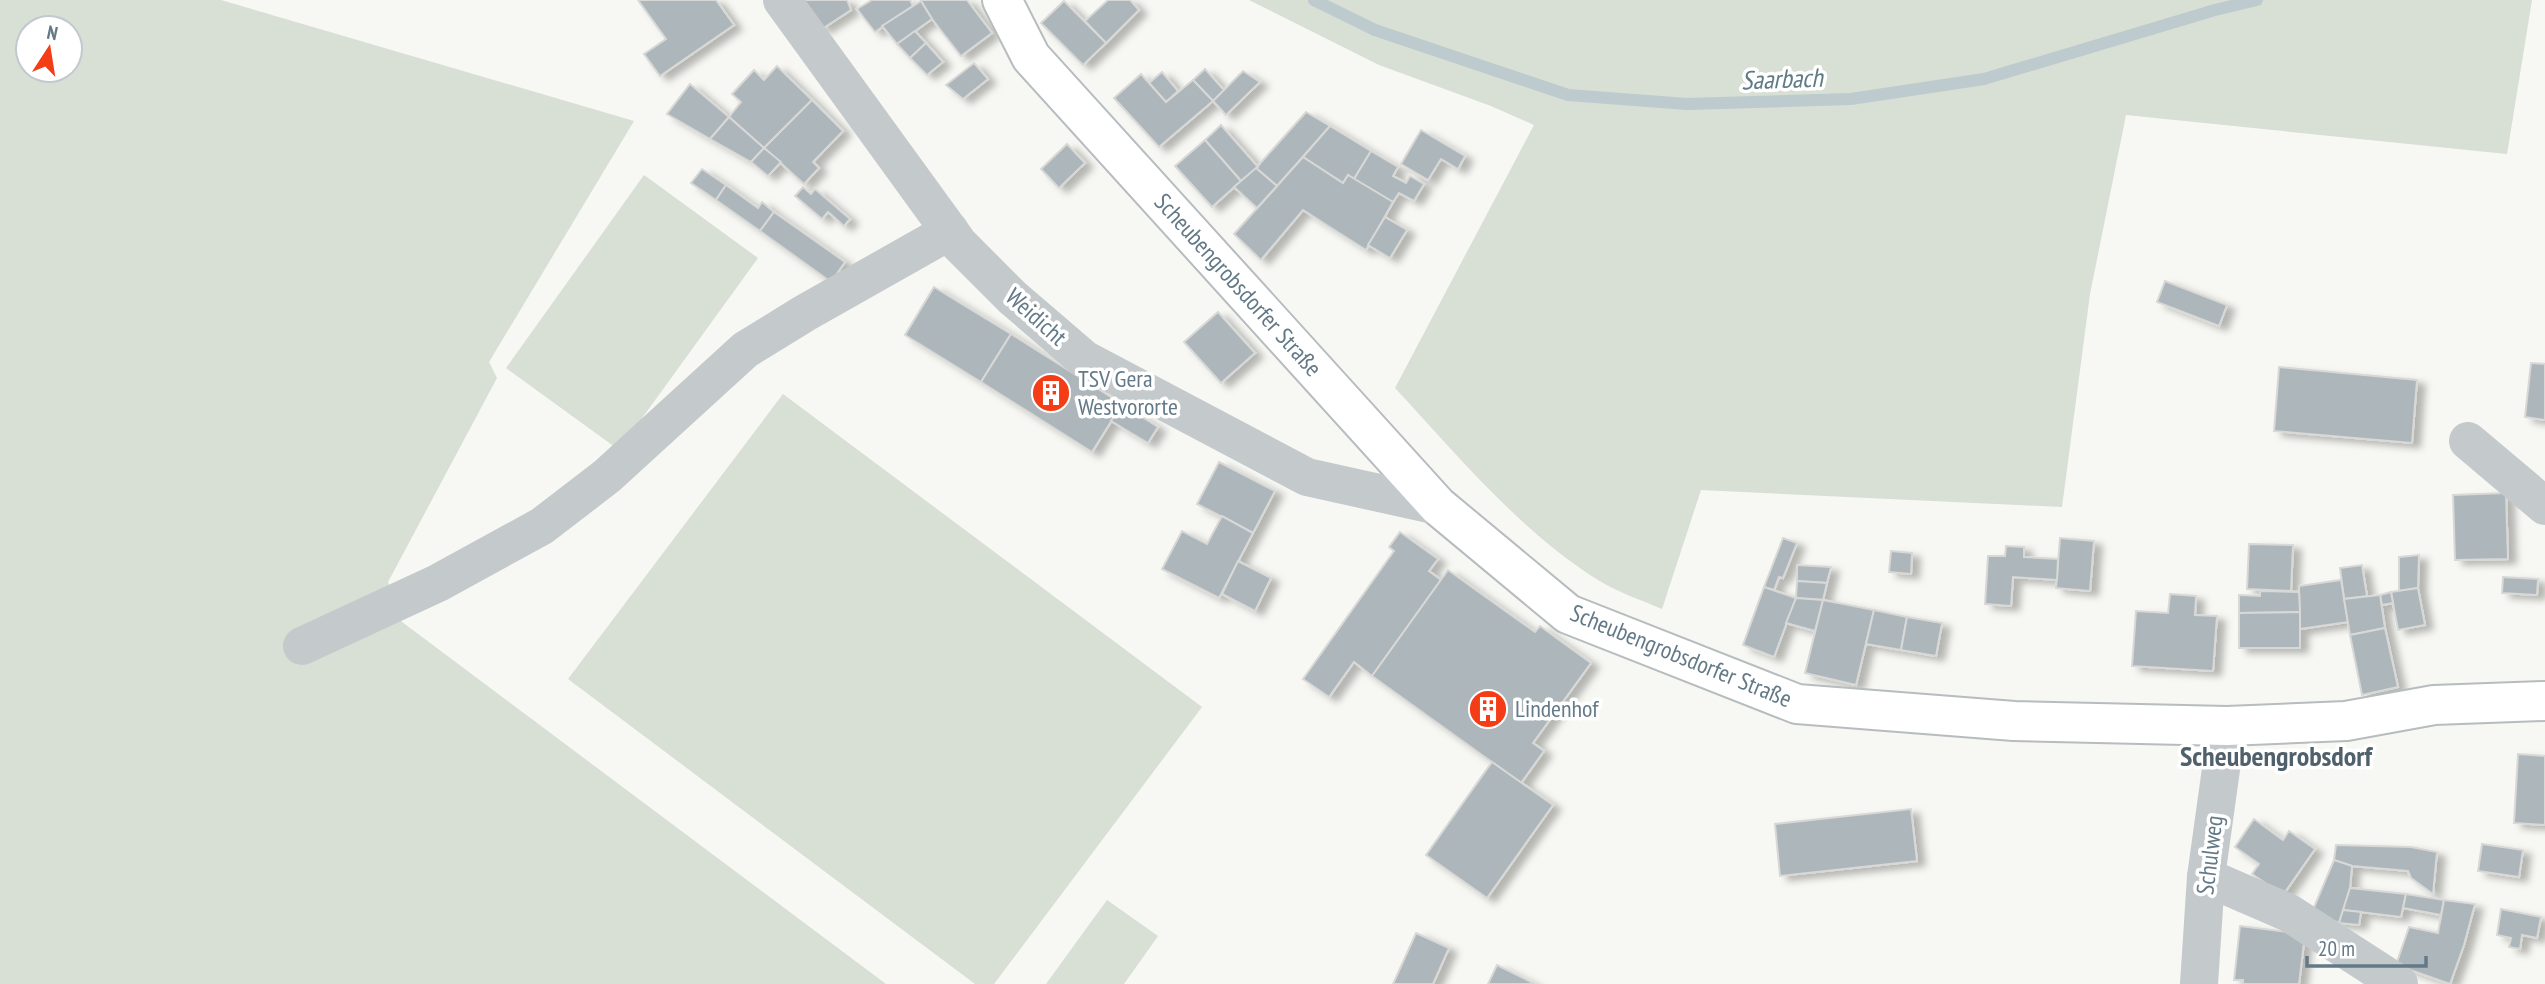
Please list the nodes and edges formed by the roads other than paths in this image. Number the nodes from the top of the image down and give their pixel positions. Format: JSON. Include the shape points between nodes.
{"nodes":[{"id":1,"x":782,"y":0,"type":"edge"},
{"id":2,"x":1002,"y":0,"type":"edge"},
{"id":3,"x":950,"y":231,"type":"junction"},
{"id":4,"x":2468,"y":442,"type":"dead end"},
{"id":5,"x":1438,"y":506,"type":"junction"},
{"id":6,"x":2545,"y":506,"type":"edge"},
{"id":7,"x":302,"y":646,"type":"dead end"},
{"id":8,"x":2545,"y":701,"type":"edge"},
{"id":9,"x":2227,"y":726,"type":"junction"},
{"id":10,"x":2206,"y":877,"type":"junction"},
{"id":11,"x":2199,"y":984,"type":"edge"},
{"id":12,"x":2399,"y":984,"type":"edge"}],
"edges":[{"from":1,"to":3,"type":"street","name":"Weidicht"},
{"from":2,"to":5,"type":"main road","name":"Scheubengrobsdorfer Straße","via":[[1031,57]]},
{"from":3,"to":5,"type":"street","name":"Weidicht","via":[[1013,298],[1084,359],[1307,477]]},
{"from":3,"to":7,"type":"street","via":[[745,350],[607,476],[542,526],[438,583]]},
{"from":4,"to":6,"type":"street"},
{"from":5,"to":9,"type":"main road","name":"Scheubengrobsdorfer Straße","via":[[1568,614],[1797,704],[2014,721]]},
{"from":8,"to":9,"type":"main road","name":"Scheubengrobsdorfer Straße","via":[[2434,705],[2346,720]]},
{"from":9,"to":10,"type":"street","name":"Schulweg"},
{"from":10,"to":11,"type":"street","name":"Schulweg"},
{"from":10,"to":12,"type":"street","via":[[2289,913]]}]}
